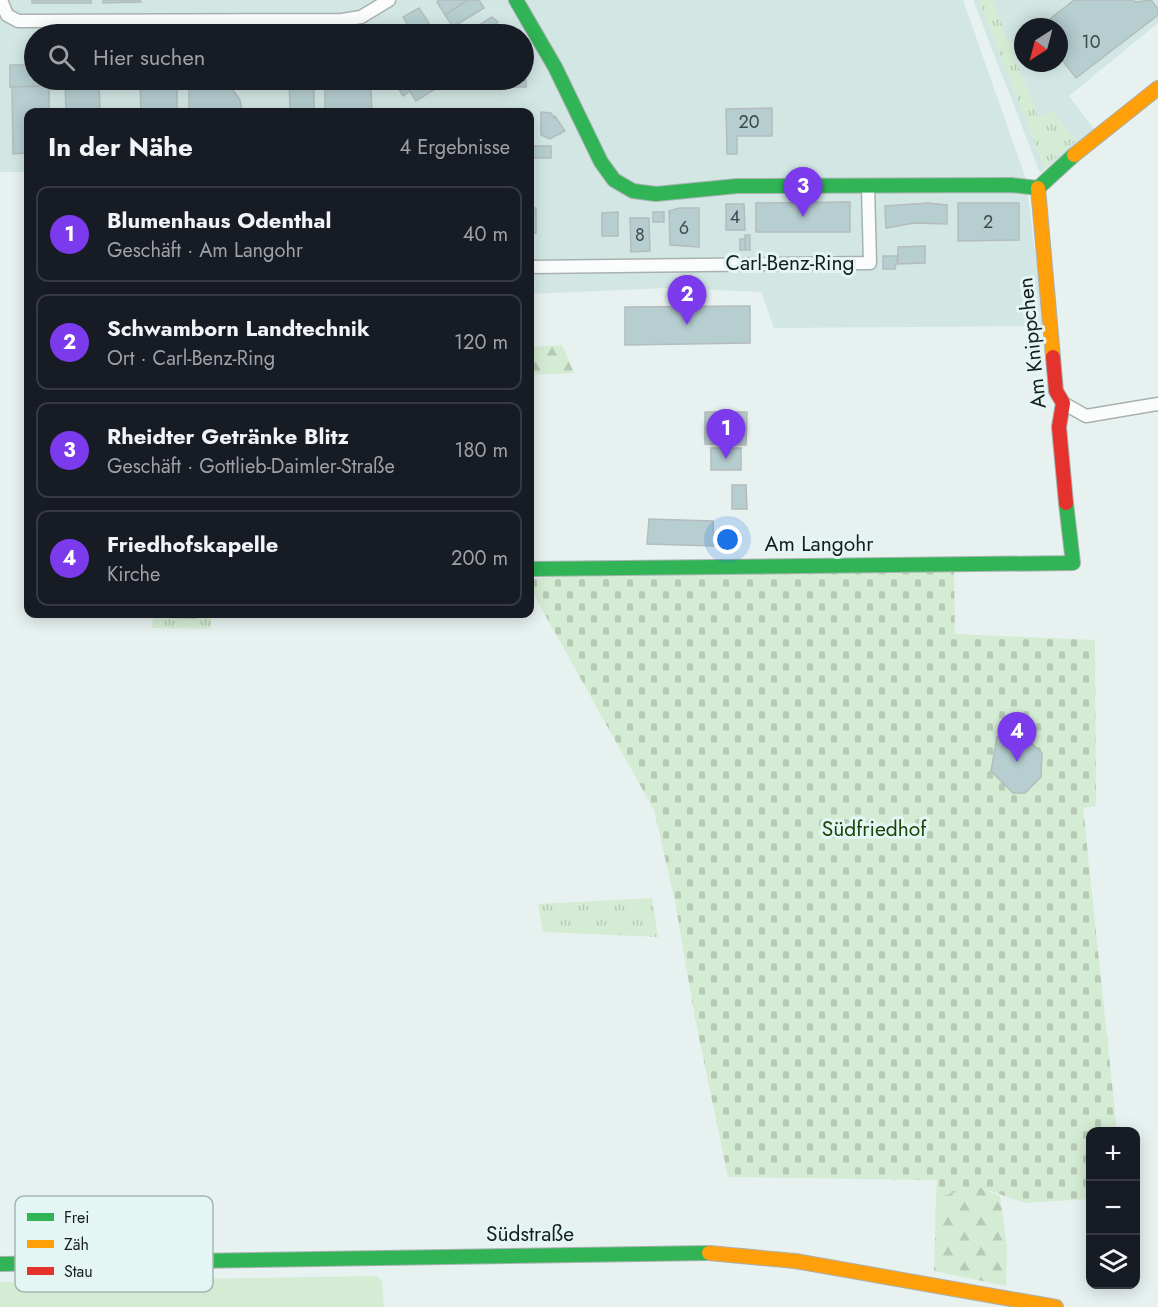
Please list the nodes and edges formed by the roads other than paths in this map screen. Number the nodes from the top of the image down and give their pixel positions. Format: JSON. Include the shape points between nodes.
{"nodes":[{"id":1,"x":1,"y":0,"type":"edge"},
{"id":2,"x":389,"y":0,"type":"edge"},
{"id":3,"x":516,"y":0,"type":"edge"},
{"id":4,"x":530,"y":24,"type":"edge"},
{"id":5,"x":534,"y":31,"type":"edge"},
{"id":6,"x":1158,"y":88,"type":"edge"},
{"id":7,"x":868,"y":186,"type":"junction"},
{"id":8,"x":1038,"y":188,"type":"junction"},
{"id":9,"x":534,"y":267,"type":"edge"},
{"id":10,"x":1063,"y":403,"type":"junction"},
{"id":11,"x":1158,"y":404,"type":"edge"},
{"id":12,"x":1073,"y":564,"type":"joint"},
{"id":13,"x":534,"y":568,"type":"edge"},
{"id":14,"x":213,"y":1259,"type":"edge"},
{"id":15,"x":0,"y":1264,"type":"edge"},
{"id":16,"x":15,"y":1264,"type":"edge"},
{"id":17,"x":1056,"y":1307,"type":"edge"}],
"edges":[{"from":1,"to":2,"type":"street","via":[[7,15],[18,21],[90,22],[342,20],[361,17]]},
{"from":3,"to":4,"type":"street"},
{"from":5,"to":7,"type":"street","via":[[601,162],[623,186],[643,194],[737,186]]},
{"from":6,"to":8,"type":"street","via":[[1087,143]]},
{"from":7,"to":8,"type":"street"},
{"from":7,"to":9,"type":"street","name":"Carl-Benz-Ring","via":[[870,263]]},
{"from":8,"to":10,"type":"street","name":"Am Knippchen","via":[[1056,391]]},
{"from":10,"to":11,"type":"street","via":[[1086,416]]},
{"from":10,"to":12,"type":"street","name":"Am Knippchen","via":[[1059,427],[1061,461]]},
{"from":12,"to":13,"type":"street","name":"Am Langohr"},
{"from":14,"to":17,"type":"street","name":"Südstraße","via":[[723,1253],[795,1261]]},
{"from":15,"to":16,"type":"street","name":"Südstraße"}]}
